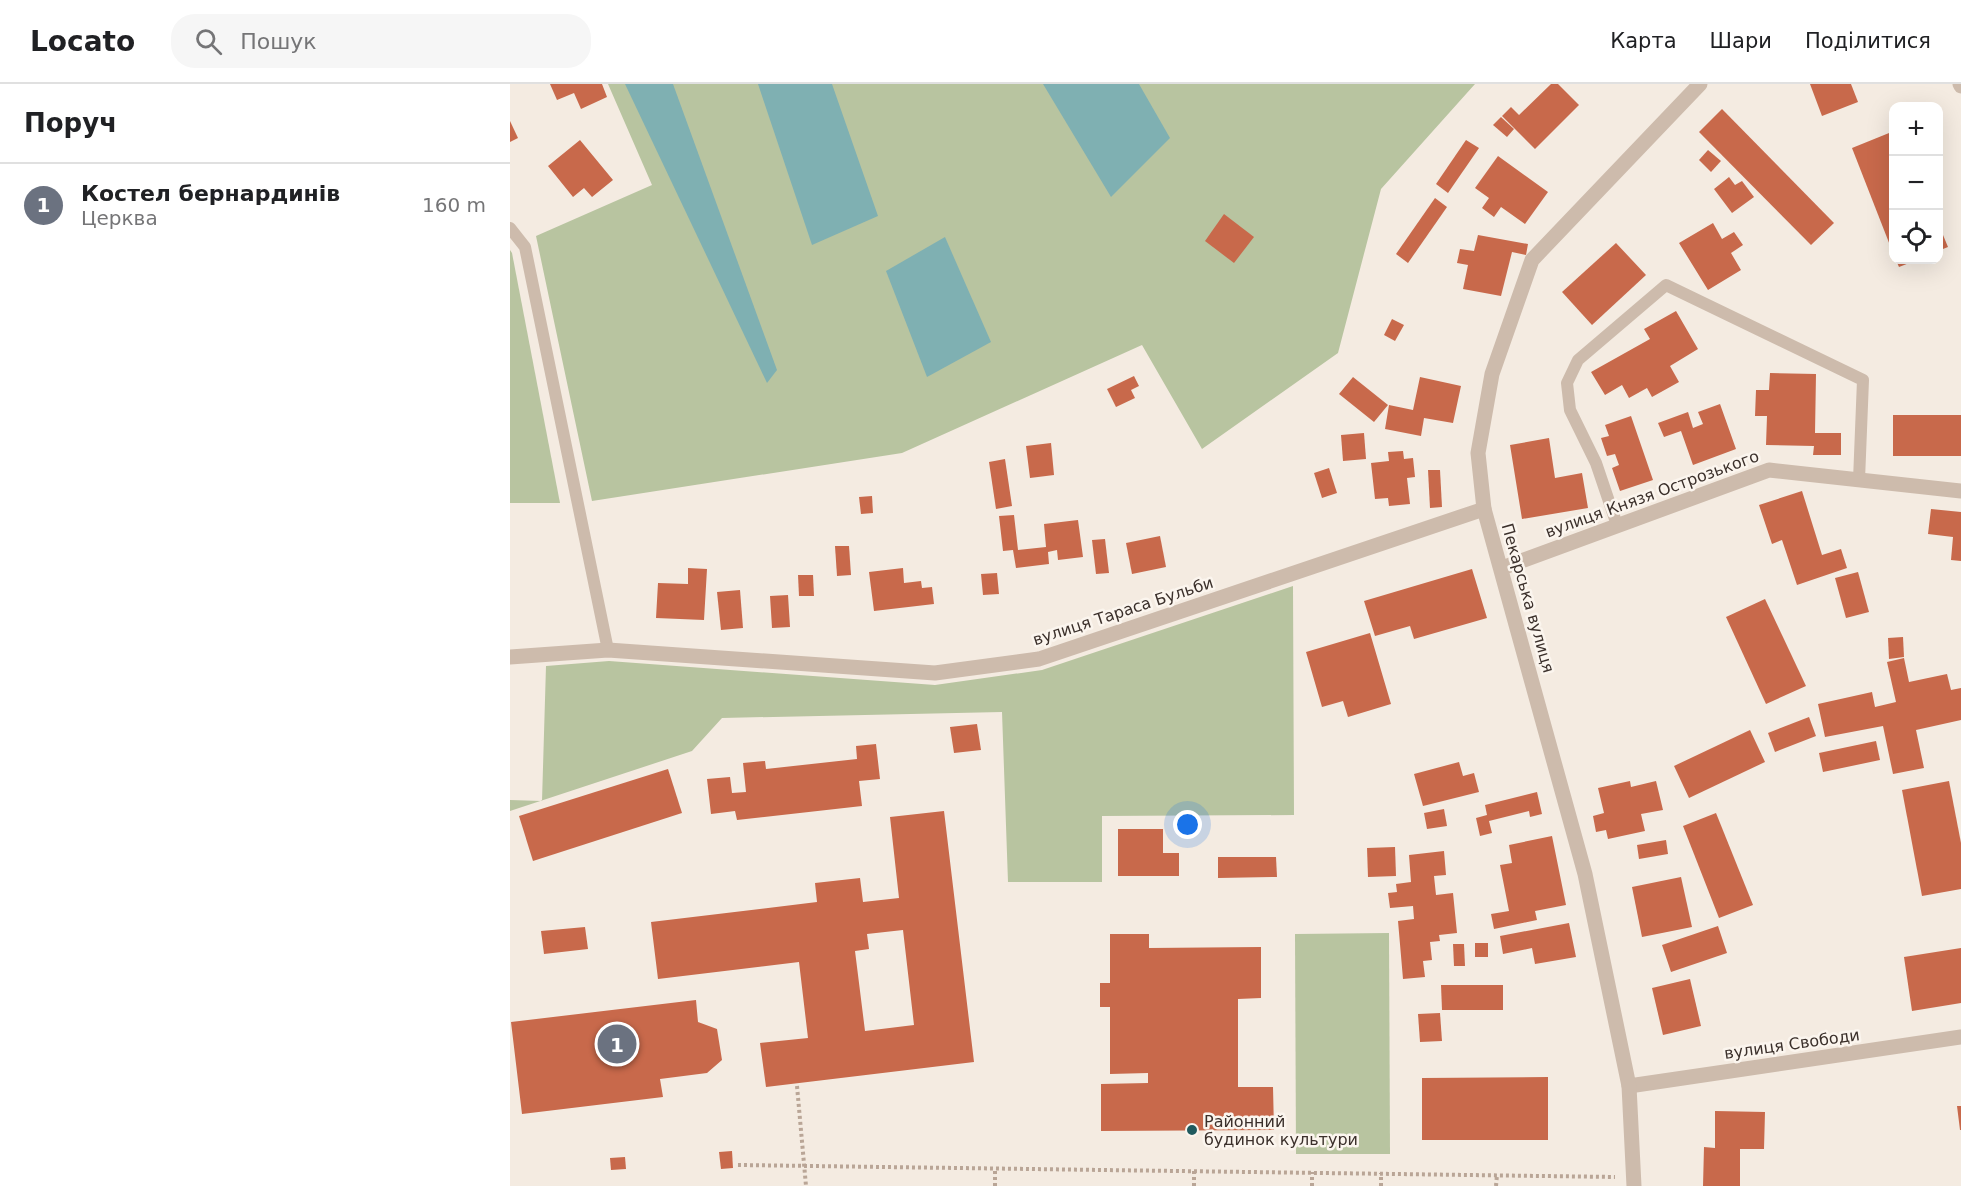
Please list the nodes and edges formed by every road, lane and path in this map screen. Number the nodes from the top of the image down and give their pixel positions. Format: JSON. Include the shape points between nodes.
{"nodes":[{"id":1,"x":1700,"y":84,"type":"edge"},
{"id":2,"x":510,"y":228,"type":"edge"},
{"id":3,"x":1859,"y":480,"type":"junction"},
{"id":4,"x":1961,"y":491,"type":"edge"},
{"id":5,"x":1484,"y":509,"type":"junction"},
{"id":6,"x":1617,"y":525,"type":"junction"},
{"id":7,"x":1502,"y":568,"type":"junction"},
{"id":8,"x":608,"y":650,"type":"junction"},
{"id":9,"x":510,"y":657,"type":"edge"},
{"id":10,"x":1961,"y":1037,"type":"edge"},
{"id":11,"x":797,"y":1086,"type":"dead end"},
{"id":12,"x":1629,"y":1086,"type":"junction"},
{"id":13,"x":738,"y":1165,"type":"dead end"},
{"id":14,"x":805,"y":1165,"type":"junction"},
{"id":15,"x":995,"y":1168,"type":"junction"},
{"id":16,"x":1194,"y":1171,"type":"junction"},
{"id":17,"x":1312,"y":1172,"type":"junction"},
{"id":18,"x":1381,"y":1173,"type":"junction"},
{"id":19,"x":1497,"y":1175,"type":"junction"},
{"id":20,"x":1616,"y":1177,"type":"dead end"},
{"id":21,"x":806,"y":1186,"type":"edge"},
{"id":22,"x":995,"y":1186,"type":"edge"},
{"id":23,"x":1194,"y":1186,"type":"edge"},
{"id":24,"x":1311,"y":1186,"type":"edge"},
{"id":25,"x":1381,"y":1186,"type":"edge"},
{"id":26,"x":1496,"y":1186,"type":"edge"},
{"id":27,"x":1634,"y":1186,"type":"edge"}],
"edges":[{"from":1,"to":5,"type":"street","name":"Пекарська вулиця","via":[[1532,260],[1492,374],[1478,453]]},
{"from":2,"to":8,"type":"lane","via":[[525,247]]},
{"from":3,"to":4,"type":"street","name":"вулиця Князя Острозького"},
{"from":3,"to":6,"type":"street","name":"вулиця Князя Острозького","via":[[1768,470]]},
{"from":3,"to":6,"type":"lane","via":[[1863,380],[1666,285],[1578,360],[1567,383],[1570,410],[1596,463]]},
{"from":5,"to":7,"type":"street","name":"Пекарська вулиця"},
{"from":5,"to":8,"type":"street","name":"вулиця Тараса Бульби","via":[[1039,659],[935,673]]},
{"from":6,"to":7,"type":"street","name":"вулиця Князя Острозького"},
{"from":7,"to":12,"type":"street","name":"Пекарська вулиця","via":[[1585,874]]},
{"from":8,"to":9,"type":"street","name":"вулиця Тараса Бульби"},
{"from":10,"to":12,"type":"street","name":"вулиця Свободи"},
{"from":11,"to":14,"type":"path"},
{"from":12,"to":27,"type":"street","name":"Пекарська вулиця"},
{"from":13,"to":14,"type":"path"},
{"from":14,"to":15,"type":"path"},
{"from":14,"to":21,"type":"path"},
{"from":15,"to":16,"type":"path"},
{"from":15,"to":22,"type":"path"},
{"from":16,"to":17,"type":"path"},
{"from":16,"to":23,"type":"path"},
{"from":17,"to":18,"type":"path"},
{"from":17,"to":24,"type":"path"},
{"from":18,"to":19,"type":"path"},
{"from":18,"to":25,"type":"path"},
{"from":19,"to":20,"type":"path"},
{"from":19,"to":26,"type":"path"}]}
